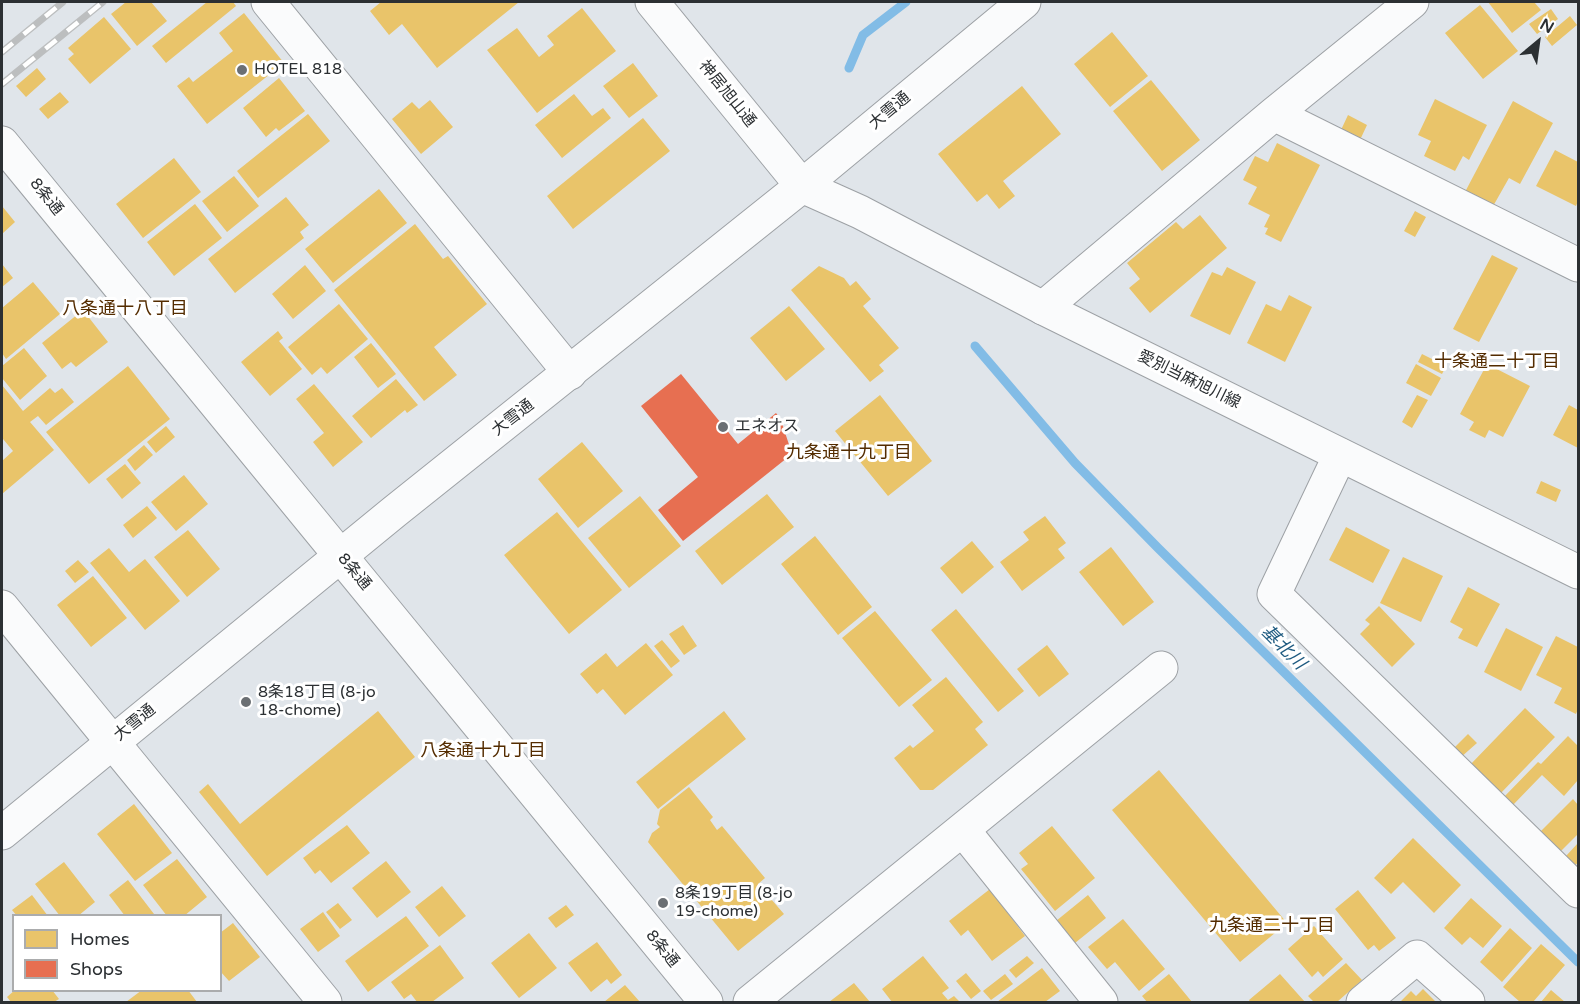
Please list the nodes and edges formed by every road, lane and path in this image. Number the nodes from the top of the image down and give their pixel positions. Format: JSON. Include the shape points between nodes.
{"nodes":[{"id":1,"x":268,"y":2,"type":"edge"},
{"id":2,"x":652,"y":2,"type":"edge"},
{"id":3,"x":1024,"y":2,"type":"edge"},
{"id":4,"x":1412,"y":2,"type":"edge"},
{"id":5,"x":1274,"y":114,"type":"junction"},
{"id":6,"x":2,"y":143,"type":"edge"},
{"id":7,"x":802,"y":186,"type":"junction"},
{"id":8,"x":1578,"y":265,"type":"edge"},
{"id":9,"x":1043,"y":308,"type":"junction"},
{"id":10,"x":570,"y":373,"type":"junction"},
{"id":11,"x":1340,"y":455,"type":"junction"},
{"id":12,"x":340,"y":557,"type":"junction"},
{"id":13,"x":1578,"y":572,"type":"edge"},
{"id":14,"x":2,"y":607,"type":"edge"},
{"id":15,"x":1161,"y":668,"type":"dead end"},
{"id":16,"x":112,"y":743,"type":"junction"},
{"id":17,"x":963,"y":830,"type":"junction"},
{"id":18,"x":2,"y":833,"type":"edge"},
{"id":19,"x":1578,"y":891,"type":"edge"},
{"id":20,"x":325,"y":1002,"type":"edge"},
{"id":21,"x":706,"y":1002,"type":"edge"},
{"id":22,"x":750,"y":1002,"type":"edge"},
{"id":23,"x":1101,"y":1002,"type":"edge"},
{"id":24,"x":1363,"y":1002,"type":"edge"},
{"id":25,"x":1468,"y":1002,"type":"edge"}],
"edges":[{"from":1,"to":10,"type":"main road"},
{"from":2,"to":7,"type":"main road","name":"神居旭山通"},
{"from":3,"to":7,"type":"main road","name":"大雪通"},
{"from":4,"to":5,"type":"main road"},
{"from":5,"to":8,"type":"main road"},
{"from":5,"to":9,"type":"main road"},
{"from":6,"to":12,"type":"main road","name":"8条通"},
{"from":7,"to":9,"type":"main road","name":"愛別当麻旭川線"},
{"from":7,"to":10,"type":"main road","name":"大雪通"},
{"from":9,"to":11,"type":"main road","name":"愛別当麻旭川線"},
{"from":10,"to":12,"type":"main road","name":"大雪通"},
{"from":11,"to":13,"type":"main road","name":"愛別当麻旭川線"},
{"from":11,"to":19,"type":"main road","via":[[1274,594]]},
{"from":12,"to":16,"type":"main road","name":"大雪通"},
{"from":12,"to":21,"type":"main road","name":"8条通"},
{"from":14,"to":16,"type":"main road"},
{"from":15,"to":17,"type":"main road"},
{"from":16,"to":18,"type":"main road","name":"大雪通"},
{"from":16,"to":20,"type":"main road"},
{"from":17,"to":22,"type":"main road"},
{"from":17,"to":23,"type":"main road"},
{"from":24,"to":25,"type":"main road","via":[[1418,957]]}]}
